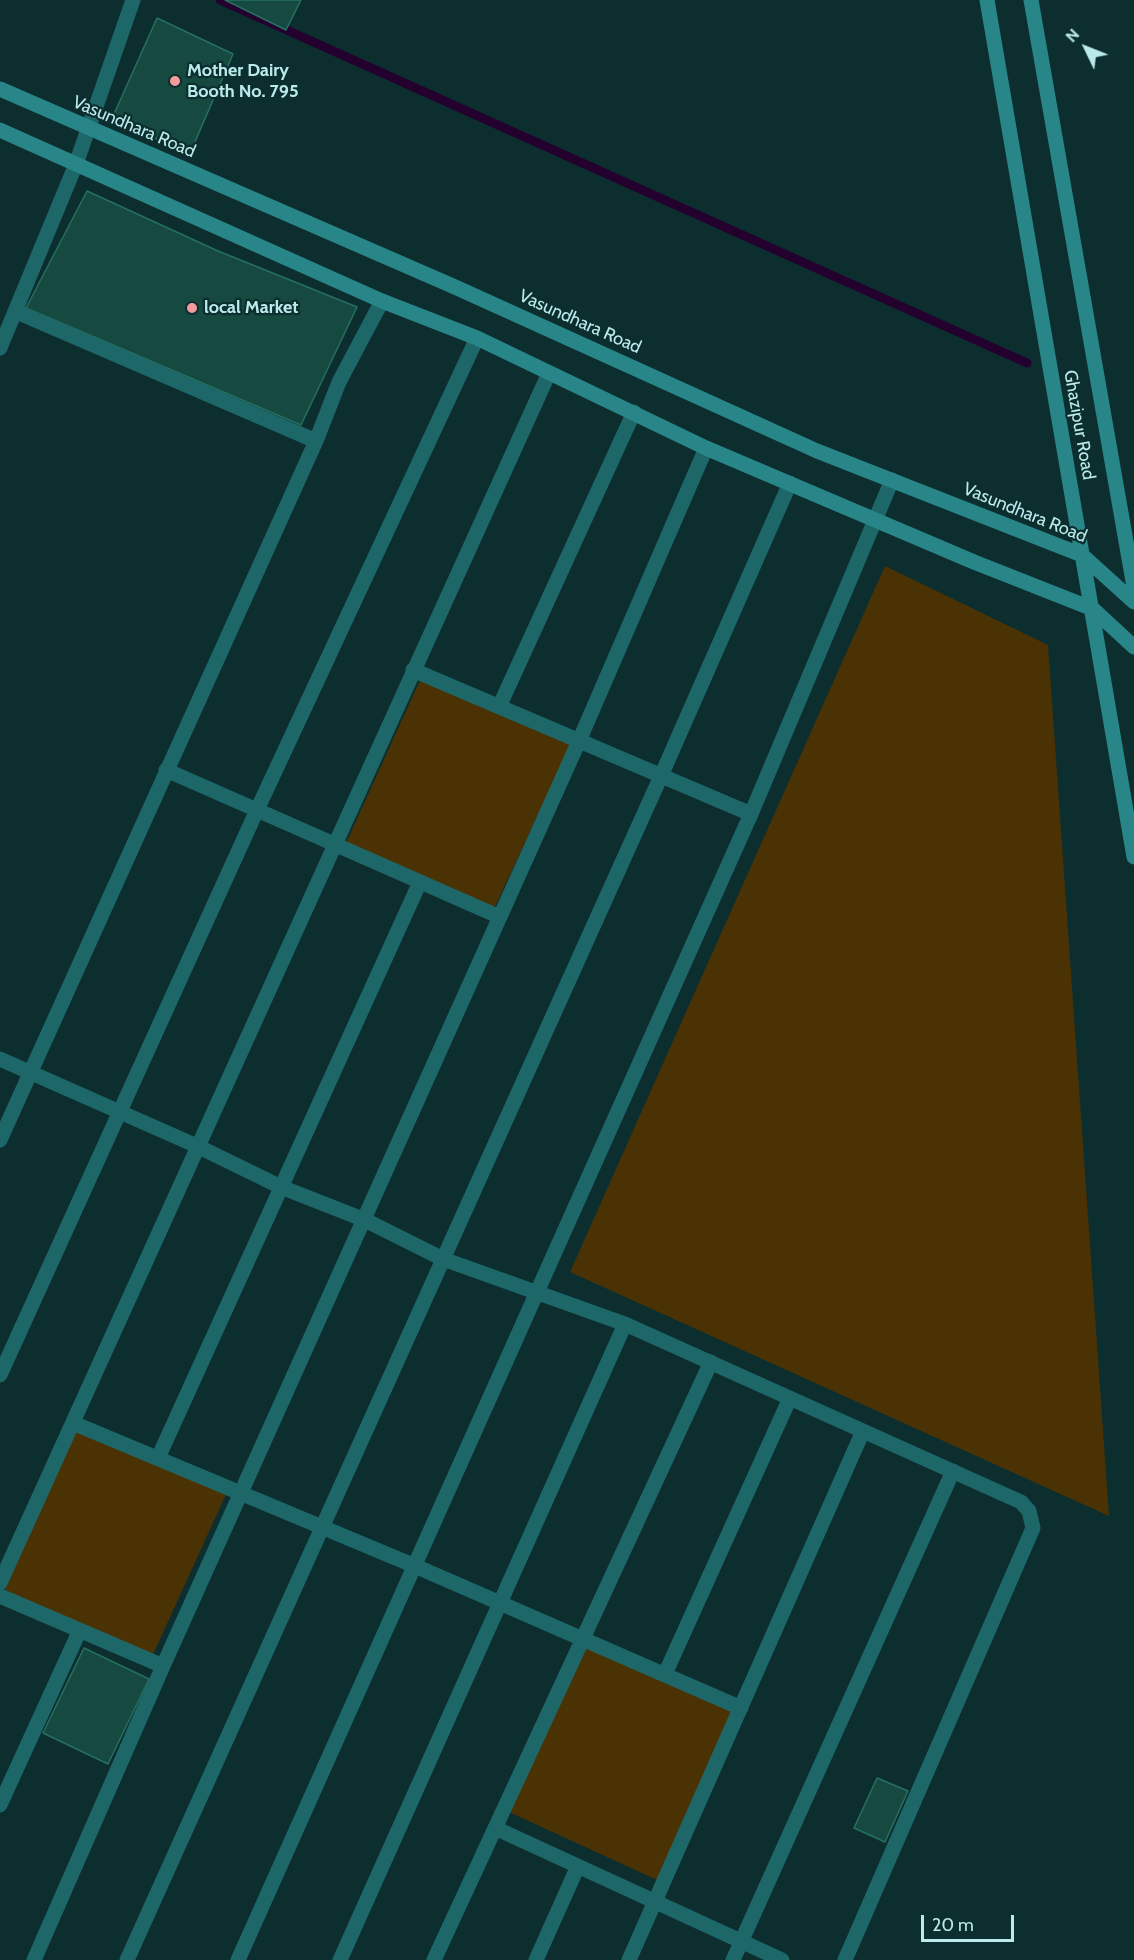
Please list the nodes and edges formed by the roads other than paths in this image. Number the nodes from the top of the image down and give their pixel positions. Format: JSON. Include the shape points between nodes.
{"nodes":[{"id":1,"x":133,"y":0,"type":"edge"},
{"id":2,"x":987,"y":0,"type":"edge"},
{"id":3,"x":1031,"y":0,"type":"edge"},
{"id":4,"x":0,"y":89,"type":"edge"},
{"id":5,"x":89,"y":128,"type":"junction"},
{"id":6,"x":0,"y":130,"type":"edge"},
{"id":7,"x":76,"y":164,"type":"junction"},
{"id":8,"x":382,"y":301,"type":"junction"},
{"id":9,"x":17,"y":312,"type":"junction"},
{"id":10,"x":477,"y":338,"type":"junction"},
{"id":11,"x":0,"y":348,"type":"edge"},
{"id":12,"x":549,"y":373,"type":"junction"},
{"id":13,"x":634,"y":412,"type":"junction"},
{"id":14,"x":316,"y":441,"type":"junction"},
{"id":15,"x":706,"y":448,"type":"junction"},
{"id":16,"x":892,"y":480,"type":"junction"},
{"id":17,"x":790,"y":483,"type":"junction"},
{"id":18,"x":877,"y":519,"type":"junction"},
{"id":19,"x":1082,"y":555,"type":"junction"},
{"id":20,"x":1134,"y":587,"type":"edge"},
{"id":21,"x":1134,"y":602,"type":"edge"},
{"id":22,"x":1093,"y":609,"type":"junction"},
{"id":23,"x":1134,"y":647,"type":"edge"},
{"id":24,"x":413,"y":670,"type":"junction"},
{"id":25,"x":499,"y":707,"type":"junction"},
{"id":26,"x":579,"y":741,"type":"junction"},
{"id":27,"x":166,"y":770,"type":"junction"},
{"id":28,"x":661,"y":776,"type":"junction"},
{"id":29,"x":257,"y":810,"type":"junction"},
{"id":30,"x":751,"y":814,"type":"junction"},
{"id":31,"x":334,"y":845,"type":"junction"},
{"id":32,"x":1134,"y":856,"type":"edge"},
{"id":33,"x":420,"y":882,"type":"junction"},
{"id":34,"x":500,"y":917,"type":"junction"},
{"id":35,"x":0,"y":1059,"type":"edge"},
{"id":36,"x":30,"y":1073,"type":"junction"},
{"id":37,"x":119,"y":1113,"type":"junction"},
{"id":38,"x":0,"y":1140,"type":"edge"},
{"id":39,"x":198,"y":1146,"type":"junction"},
{"id":40,"x":281,"y":1187,"type":"junction"},
{"id":41,"x":365,"y":1220,"type":"junction"},
{"id":42,"x":443,"y":1259,"type":"junction"},
{"id":43,"x":537,"y":1293,"type":"junction"},
{"id":44,"x":625,"y":1324,"type":"junction"},
{"id":45,"x":711,"y":1362,"type":"junction"},
{"id":46,"x":0,"y":1375,"type":"edge"},
{"id":47,"x":790,"y":1398,"type":"junction"},
{"id":48,"x":73,"y":1423,"type":"junction"},
{"id":49,"x":863,"y":1431,"type":"junction"},
{"id":50,"x":158,"y":1458,"type":"junction"},
{"id":51,"x":953,"y":1471,"type":"junction"},
{"id":52,"x":243,"y":1494,"type":"junction"},
{"id":53,"x":322,"y":1527,"type":"junction"},
{"id":54,"x":415,"y":1566,"type":"junction"},
{"id":55,"x":0,"y":1583,"type":"edge"},
{"id":56,"x":0,"y":1596,"type":"edge"},
{"id":57,"x":500,"y":1602,"type":"junction"},
{"id":58,"x":79,"y":1632,"type":"junction"},
{"id":59,"x":583,"y":1639,"type":"junction"},
{"id":60,"x":163,"y":1666,"type":"junction"},
{"id":61,"x":665,"y":1674,"type":"junction"},
{"id":62,"x":741,"y":1708,"type":"junction"},
{"id":63,"x":0,"y":1805,"type":"edge"},
{"id":64,"x":495,"y":1828,"type":"junction"},
{"id":65,"x":578,"y":1866,"type":"junction"},
{"id":66,"x":655,"y":1901,"type":"junction"},
{"id":67,"x":742,"y":1940,"type":"junction"},
{"id":68,"x":34,"y":1960,"type":"edge"},
{"id":69,"x":127,"y":1960,"type":"edge"},
{"id":70,"x":238,"y":1960,"type":"edge"},
{"id":71,"x":340,"y":1960,"type":"edge"},
{"id":72,"x":434,"y":1960,"type":"edge"},
{"id":73,"x":536,"y":1960,"type":"edge"},
{"id":74,"x":629,"y":1960,"type":"edge"},
{"id":75,"x":733,"y":1960,"type":"edge"},
{"id":76,"x":782,"y":1960,"type":"edge"},
{"id":77,"x":845,"y":1960,"type":"edge"}],
"edges":[{"from":1,"to":5,"type":"street"},
{"from":2,"to":19,"type":"street","name":"Ghazipur Road"},
{"from":3,"to":20,"type":"street","name":"Ghazipur Road"},
{"from":4,"to":5,"type":"street","name":"Vasundhara Road"},
{"from":5,"to":7,"type":"street"},
{"from":5,"to":16,"type":"street","name":"Vasundhara Road","via":[[455,287],[817,451]]},
{"from":6,"to":7,"type":"street"},
{"from":7,"to":8,"type":"street"},
{"from":7,"to":9,"type":"street"},
{"from":8,"to":10,"type":"street"},
{"from":8,"to":14,"type":"street","via":[[339,382]]},
{"from":9,"to":11,"type":"street"},
{"from":9,"to":14,"type":"street"},
{"from":10,"to":12,"type":"street"},
{"from":10,"to":29,"type":"street"},
{"from":12,"to":13,"type":"street"},
{"from":12,"to":24,"type":"street"},
{"from":13,"to":15,"type":"street"},
{"from":13,"to":25,"type":"street"},
{"from":14,"to":27,"type":"street"},
{"from":15,"to":17,"type":"street"},
{"from":15,"to":26,"type":"street"},
{"from":16,"to":18,"type":"street"},
{"from":16,"to":19,"type":"street","name":"Vasundhara Road"},
{"from":17,"to":18,"type":"street"},
{"from":17,"to":28,"type":"street"},
{"from":18,"to":22,"type":"street"},
{"from":18,"to":30,"type":"street"},
{"from":19,"to":21,"type":"street","name":"Vasundhara Road"},
{"from":19,"to":22,"type":"street","name":"Ghazipur Road"},
{"from":22,"to":23,"type":"street"},
{"from":22,"to":32,"type":"street","name":"Ghazipur Road"},
{"from":24,"to":25,"type":"street"},
{"from":24,"to":31,"type":"street"},
{"from":25,"to":26,"type":"street"},
{"from":26,"to":28,"type":"street"},
{"from":26,"to":34,"type":"street"},
{"from":27,"to":29,"type":"street"},
{"from":27,"to":36,"type":"street"},
{"from":28,"to":30,"type":"street"},
{"from":28,"to":42,"type":"street"},
{"from":29,"to":31,"type":"street"},
{"from":29,"to":37,"type":"street"},
{"from":30,"to":43,"type":"street"},
{"from":31,"to":33,"type":"street"},
{"from":31,"to":39,"type":"street"},
{"from":33,"to":34,"type":"street"},
{"from":33,"to":40,"type":"street"},
{"from":34,"to":41,"type":"street"},
{"from":35,"to":36,"type":"street"},
{"from":36,"to":37,"type":"street"},
{"from":36,"to":38,"type":"street"},
{"from":37,"to":39,"type":"street"},
{"from":37,"to":46,"type":"street"},
{"from":39,"to":40,"type":"street"},
{"from":39,"to":48,"type":"street"},
{"from":40,"to":41,"type":"street"},
{"from":40,"to":50,"type":"street"},
{"from":41,"to":42,"type":"street"},
{"from":41,"to":52,"type":"street"},
{"from":42,"to":43,"type":"street"},
{"from":42,"to":53,"type":"street"},
{"from":43,"to":44,"type":"street"},
{"from":43,"to":54,"type":"street"},
{"from":44,"to":45,"type":"street"},
{"from":44,"to":57,"type":"street"},
{"from":45,"to":47,"type":"street"},
{"from":45,"to":59,"type":"street"},
{"from":47,"to":49,"type":"street"},
{"from":47,"to":61,"type":"street"},
{"from":48,"to":50,"type":"street"},
{"from":48,"to":55,"type":"street"},
{"from":49,"to":51,"type":"street"},
{"from":49,"to":62,"type":"street"},
{"from":50,"to":52,"type":"street"},
{"from":51,"to":67,"type":"street"},
{"from":51,"to":77,"type":"street","via":[[1021,1502],[1029,1511],[1033,1528]]},
{"from":52,"to":53,"type":"street"},
{"from":52,"to":60,"type":"street"},
{"from":53,"to":54,"type":"street"},
{"from":53,"to":69,"type":"street"},
{"from":54,"to":57,"type":"street"},
{"from":54,"to":70,"type":"street"},
{"from":56,"to":58,"type":"street"},
{"from":57,"to":59,"type":"street"},
{"from":57,"to":71,"type":"street"},
{"from":58,"to":60,"type":"street"},
{"from":58,"to":63,"type":"street"},
{"from":59,"to":61,"type":"street"},
{"from":59,"to":64,"type":"street"},
{"from":60,"to":68,"type":"street"},
{"from":61,"to":62,"type":"street"},
{"from":62,"to":66,"type":"street"},
{"from":64,"to":65,"type":"street"},
{"from":64,"to":72,"type":"street"},
{"from":65,"to":66,"type":"street"},
{"from":65,"to":73,"type":"street"},
{"from":66,"to":67,"type":"street"},
{"from":66,"to":74,"type":"street"},
{"from":67,"to":75,"type":"street"},
{"from":67,"to":76,"type":"street"}]}
